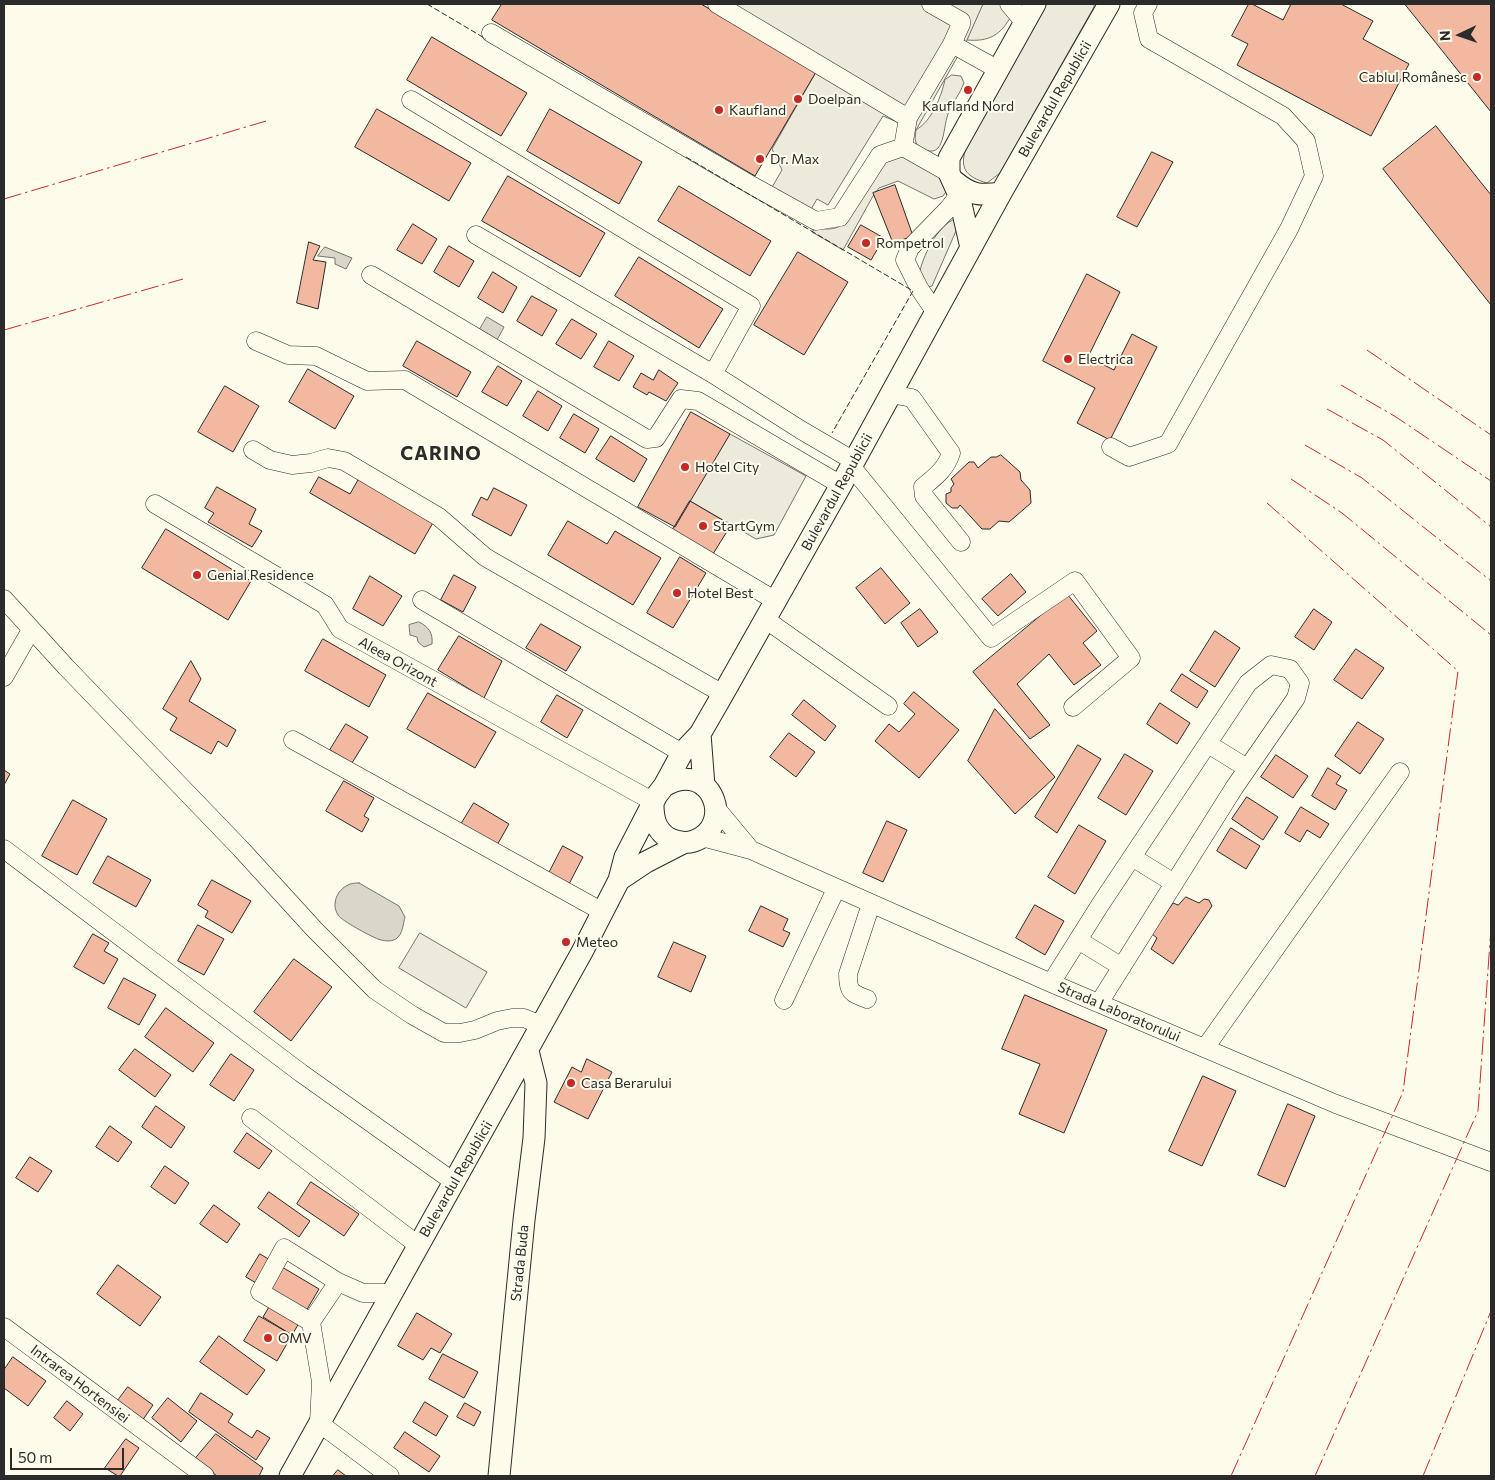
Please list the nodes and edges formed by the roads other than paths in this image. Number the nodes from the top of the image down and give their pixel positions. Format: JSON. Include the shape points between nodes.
{"nodes":[{"id":1,"x":717,"y":4,"type":"edge"},
{"id":2,"x":931,"y":4,"type":"edge"},
{"id":3,"x":1009,"y":4,"type":"edge"},
{"id":4,"x":1034,"y":4,"type":"edge"},
{"id":5,"x":1109,"y":4,"type":"edge"},
{"id":6,"x":1148,"y":4,"type":"edge"},
{"id":7,"x":1024,"y":22,"type":"junction"},
{"id":8,"x":491,"y":33,"type":"dead end"},
{"id":9,"x":952,"y":44,"type":"junction"},
{"id":10,"x":997,"y":69,"type":"junction"},
{"id":11,"x":411,"y":100,"type":"dead end"},
{"id":12,"x":908,"y":118,"type":"junction"},
{"id":13,"x":903,"y":146,"type":"junction"},
{"id":14,"x":954,"y":183,"type":"junction"},
{"id":15,"x":1001,"y":193,"type":"junction"},
{"id":16,"x":476,"y":235,"type":"dead end"},
{"id":17,"x":970,"y":248,"type":"junction"},
{"id":18,"x":371,"y":276,"type":"dead end"},
{"id":19,"x":936,"y":313,"type":"junction"},
{"id":20,"x":256,"y":341,"type":"dead end"},
{"id":21,"x":713,"y":374,"type":"junction"},
{"id":22,"x":891,"y":394,"type":"junction"},
{"id":23,"x":1111,"y":447,"type":"dead end"},
{"id":24,"x":253,"y":450,"type":"dead end"},
{"id":25,"x":853,"y":464,"type":"junction"},
{"id":26,"x":841,"y":485,"type":"junction"},
{"id":27,"x":155,"y":504,"type":"dead end"},
{"id":28,"x":961,"y":542,"type":"dead end"},
{"id":29,"x":4,"y":599,"type":"edge"},
{"id":30,"x":422,"y":600,"type":"dead end"},
{"id":31,"x":770,"y":610,"type":"junction"},
{"id":32,"x":31,"y":630,"type":"junction"},
{"id":33,"x":4,"y":677,"type":"edge"},
{"id":34,"x":723,"y":694,"type":"junction"},
{"id":35,"x":888,"y":706,"type":"dead end"},
{"id":36,"x":1073,"y":707,"type":"dead end"},
{"id":37,"x":700,"y":734,"type":"junction"},
{"id":38,"x":293,"y":740,"type":"dead end"},
{"id":39,"x":1208,"y":744,"type":"junction"},
{"id":40,"x":682,"y":753,"type":"junction"},
{"id":41,"x":1248,"y":768,"type":"junction"},
{"id":42,"x":1400,"y":772,"type":"dead end"},
{"id":43,"x":704,"y":786,"type":"junction"},
{"id":44,"x":657,"y":798,"type":"junction"},
{"id":45,"x":716,"y":808,"type":"junction"},
{"id":46,"x":693,"y":840,"type":"junction"},
{"id":47,"x":4,"y":850,"type":"edge"},
{"id":48,"x":752,"y":850,"type":"junction"},
{"id":49,"x":1132,"y":857,"type":"junction"},
{"id":50,"x":620,"y":880,"type":"junction"},
{"id":51,"x":1174,"y":883,"type":"junction"},
{"id":52,"x":836,"y":888,"type":"junction"},
{"id":53,"x":871,"y":904,"type":"junction"},
{"id":54,"x":603,"y":912,"type":"junction"},
{"id":55,"x":1078,"y":940,"type":"junction"},
{"id":56,"x":1122,"y":967,"type":"junction"},
{"id":57,"x":1051,"y":983,"type":"junction"},
{"id":58,"x":867,"y":999,"type":"dead end"},
{"id":59,"x":784,"y":1000,"type":"dead end"},
{"id":60,"x":1099,"y":1003,"type":"junction"},
{"id":61,"x":542,"y":1025,"type":"junction"},
{"id":62,"x":1205,"y":1048,"type":"junction"},
{"id":63,"x":528,"y":1051,"type":"junction"},
{"id":64,"x":251,"y":1118,"type":"dead end"},
{"id":65,"x":1491,"y":1162,"type":"edge"},
{"id":66,"x":454,"y":1182,"type":"junction"},
{"id":67,"x":418,"y":1245,"type":"junction"},
{"id":68,"x":338,"y":1282,"type":"junction"},
{"id":69,"x":391,"y":1293,"type":"junction"},
{"id":70,"x":311,"y":1322,"type":"junction"},
{"id":71,"x":4,"y":1326,"type":"edge"},
{"id":72,"x":320,"y":1423,"type":"junction"},
{"id":73,"x":206,"y":1476,"type":"edge"},
{"id":74,"x":290,"y":1476,"type":"edge"},
{"id":75,"x":390,"y":1476,"type":"edge"},
{"id":76,"x":499,"y":1476,"type":"edge"}],
"edges":[{"from":1,"to":12,"type":"street"},
{"from":2,"to":9,"type":"street","via":[[961,21]]},
{"from":3,"to":7,"type":"street"},
{"from":4,"to":7,"type":"main road"},
{"from":5,"to":15,"type":"main road","name":"Bulevardul Republicii"},
{"from":6,"to":23,"type":"street","via":[[1143,13],[1149,39],[1283,116],[1306,141],[1314,176],[1289,229],[1168,444],[1129,457]]},
{"from":7,"to":10,"type":"main road"},
{"from":8,"to":13,"type":"street","via":[[816,221],[840,217],[880,155]]},
{"from":9,"to":10,"type":"street"},
{"from":9,"to":12,"type":"street"},
{"from":10,"to":14,"type":"main road","via":[[949,158]]},
{"from":11,"to":21,"type":"street","via":[[751,306]]},
{"from":12,"to":13,"type":"street"},
{"from":13,"to":14,"type":"street"},
{"from":14,"to":15,"type":"main road","via":[[976,195]]},
{"from":14,"to":17,"type":"main road"},
{"from":14,"to":19,"type":"street","via":[[948,209],[910,248],[905,260]]},
{"from":15,"to":17,"type":"main road","name":"Bulevardul Republicii"},
{"from":16,"to":21,"type":"street"},
{"from":17,"to":19,"type":"main road","name":"Bulevardul Republicii"},
{"from":18,"to":26,"type":"street","via":[[647,439],[656,438],[681,399],[698,401]]},
{"from":19,"to":22,"type":"main road","name":"Bulevardul Republicii"},
{"from":20,"to":31,"type":"street","via":[[288,355],[316,356],[367,381],[405,380]]},
{"from":21,"to":25,"type":"street"},
{"from":22,"to":25,"type":"main road","name":"Bulevardul Republicii"},
{"from":22,"to":28,"type":"street","via":[[912,398],[951,453],[939,474],[923,487],[924,496]]},
{"from":24,"to":34,"type":"street","via":[[270,460],[292,464],[328,458],[344,461],[439,518],[486,557]]},
{"from":25,"to":26,"type":"main road","name":"Bulevardul Republicii"},
{"from":25,"to":36,"type":"street","via":[[992,638],[1075,581],[1131,658]]},
{"from":26,"to":31,"type":"main road","name":"Bulevardul Republicii"},
{"from":27,"to":44,"type":"street","name":"Aleea Orizont","via":[[325,605],[340,630]]},
{"from":29,"to":32,"type":"street"},
{"from":30,"to":40,"type":"street"},
{"from":31,"to":34,"type":"main road","name":"Bulevardul Republicii"},
{"from":31,"to":35,"type":"street"},
{"from":32,"to":33,"type":"street"},
{"from":32,"to":61,"type":"street","via":[[375,990],[444,1032],[460,1034],[512,1018],[524,1018]]},
{"from":34,"to":37,"type":"main road","name":"Bulevardul Republicii"},
{"from":37,"to":40,"type":"main road","name":"Bulevardul Republicii"},
{"from":37,"to":43,"type":"main road"},
{"from":38,"to":54,"type":"street"},
{"from":39,"to":41,"type":"street"},
{"from":39,"to":41,"type":"street","via":[[1248,683],[1271,665],[1290,669],[1300,683],[1296,698]]},
{"from":39,"to":49,"type":"street"},
{"from":40,"to":44,"type":"main road","name":"Bulevardul Republicii"},
{"from":41,"to":51,"type":"street"},
{"from":42,"to":62,"type":"street"},
{"from":43,"to":44,"type":"main road","via":[[684,779],[673,781]]},
{"from":43,"to":45,"type":"main road"},
{"from":44,"to":46,"type":"main road","via":[[653,816],[656,826],[668,838]]},
{"from":44,"to":50,"type":"main road","name":"Bulevardul Republicii","via":[[625,857]]},
{"from":45,"to":46,"type":"main road","via":[[713,824]]},
{"from":45,"to":48,"type":"street"},
{"from":46,"to":48,"type":"street","name":"Strada Laboratorului"},
{"from":46,"to":50,"type":"main road","name":"Bulevardul Republicii","via":[[646,862]]},
{"from":47,"to":66,"type":"street","via":[[301,1073]]},
{"from":48,"to":52,"type":"street","name":"Strada Laboratorului"},
{"from":49,"to":51,"type":"street"},
{"from":49,"to":55,"type":"street"},
{"from":50,"to":54,"type":"main road","name":"Bulevardul Republicii"},
{"from":51,"to":56,"type":"street"},
{"from":52,"to":53,"type":"street","name":"Strada Laboratorului"},
{"from":52,"to":59,"type":"street"},
{"from":53,"to":57,"type":"street","name":"Strada Laboratorului"},
{"from":53,"to":58,"type":"street","via":[[848,974],[848,986],[854,994]]},
{"from":54,"to":61,"type":"main road","name":"Bulevardul Republicii"},
{"from":55,"to":56,"type":"street"},
{"from":55,"to":57,"type":"street"},
{"from":56,"to":60,"type":"street"},
{"from":57,"to":60,"type":"street","name":"Strada Laboratorului"},
{"from":60,"to":62,"type":"street","name":"Strada Laboratorului"},
{"from":61,"to":63,"type":"main road","name":"Bulevardul Republicii"},
{"from":62,"to":65,"type":"street","name":"Strada Laboratorului","via":[[1336,1104]]},
{"from":63,"to":66,"type":"main road","name":"Bulevardul Republicii"},
{"from":63,"to":76,"type":"main road","name":"Strada Buda","via":[[536,1083],[534,1138]]},
{"from":64,"to":67,"type":"street"},
{"from":66,"to":67,"type":"main road","name":"Bulevardul Republicii"},
{"from":67,"to":69,"type":"main road","name":"Bulevardul Republicii"},
{"from":68,"to":69,"type":"street","via":[[362,1293]]},
{"from":68,"to":70,"type":"street"},
{"from":68,"to":70,"type":"street","via":[[284,1248],[260,1292]]},
{"from":69,"to":72,"type":"main road","name":"Bulevardul Republicii"},
{"from":70,"to":72,"type":"street","via":[[321,1382]]},
{"from":71,"to":73,"type":"street","name":"Intrarea Hortensiei"},
{"from":72,"to":74,"type":"main road","name":"Bulevardul Republicii"},
{"from":72,"to":75,"type":"street"}]}
